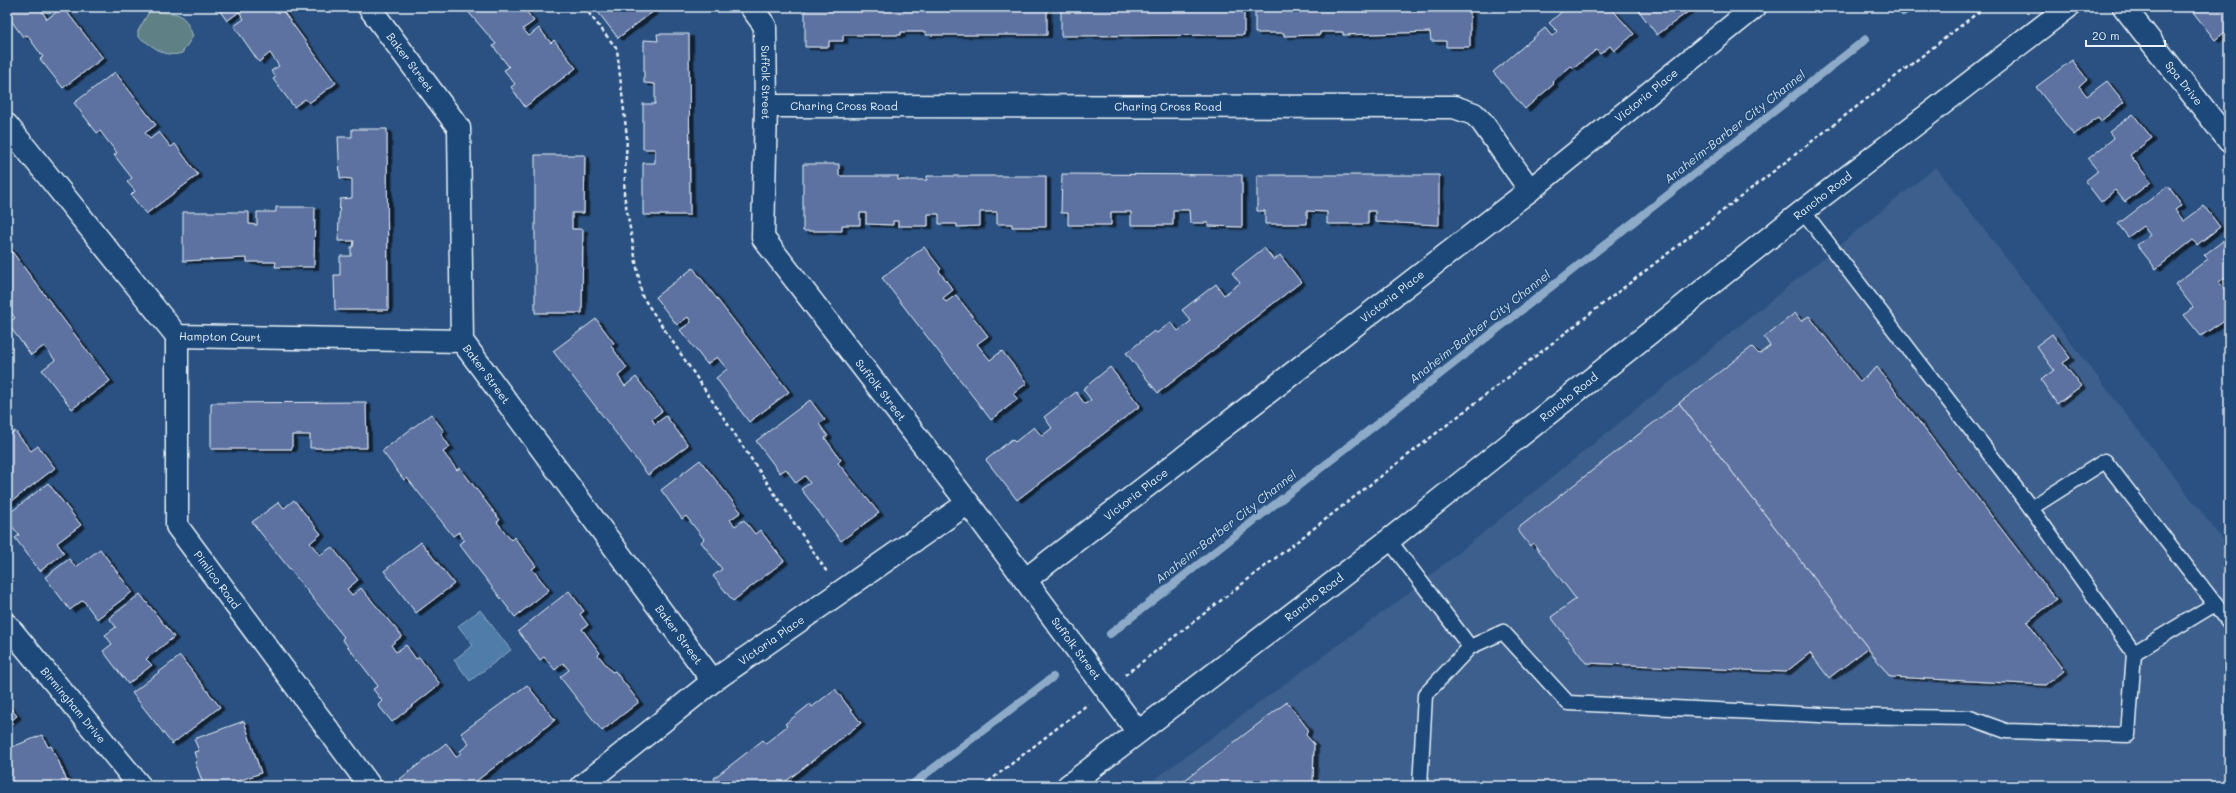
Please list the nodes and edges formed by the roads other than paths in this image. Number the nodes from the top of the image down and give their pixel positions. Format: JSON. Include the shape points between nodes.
{"nodes":[{"id":1,"x":369,"y":7,"type":"edge"},
{"id":2,"x":751,"y":7,"type":"edge"},
{"id":3,"x":1755,"y":7,"type":"edge"},
{"id":4,"x":2068,"y":7,"type":"edge"},
{"id":5,"x":2124,"y":7,"type":"edge"},
{"id":6,"x":766,"y":106,"type":"junction"},
{"id":7,"x":7,"y":125,"type":"edge"},
{"id":8,"x":2227,"y":135,"type":"edge"},
{"id":9,"x":1530,"y":190,"type":"junction"},
{"id":10,"x":1803,"y":212,"type":"junction"},
{"id":11,"x":177,"y":336,"type":"junction"},
{"id":12,"x":462,"y":341,"type":"junction"},
{"id":13,"x":968,"y":503,"type":"junction"},
{"id":14,"x":2031,"y":508,"type":"junction"},
{"id":15,"x":1389,"y":540,"type":"junction"},
{"id":16,"x":1024,"y":580,"type":"junction"},
{"id":17,"x":2215,"y":604,"type":"junction"},
{"id":18,"x":2229,"y":622,"type":"edge"},
{"id":19,"x":7,"y":625,"type":"edge"},
{"id":20,"x":1470,"y":646,"type":"junction"},
{"id":21,"x":2134,"y":653,"type":"junction"},
{"id":22,"x":713,"y":681,"type":"junction"},
{"id":23,"x":1138,"y":732,"type":"junction"},
{"id":24,"x":140,"y":786,"type":"edge"},
{"id":25,"x":370,"y":786,"type":"edge"},
{"id":26,"x":582,"y":786,"type":"edge"},
{"id":27,"x":1068,"y":786,"type":"edge"},
{"id":28,"x":1420,"y":786,"type":"edge"}],
"edges":[{"from":1,"to":12,"type":"street","name":"Baker Street","via":[[459,128]]},
{"from":2,"to":6,"type":"street","name":"Suffolk Street","via":[[765,26]]},
{"from":3,"to":9,"type":"street","name":"Victoria Place"},
{"from":4,"to":10,"type":"street","name":"Rancho Road"},
{"from":5,"to":8,"type":"street","name":"Spa Drive"},
{"from":6,"to":9,"type":"street","name":"Charing Cross Road","via":[[1454,107],[1474,114],[1482,122]]},
{"from":6,"to":13,"type":"street","name":"Suffolk Street","via":[[763,238]]},
{"from":7,"to":11,"type":"street","name":"Hampton Court"},
{"from":9,"to":16,"type":"street","name":"Victoria Place"},
{"from":10,"to":14,"type":"lane"},
{"from":10,"to":15,"type":"street","name":"Rancho Road"},
{"from":11,"to":12,"type":"street","name":"Hampton Court"},
{"from":11,"to":25,"type":"street","name":"Pimlico Road","via":[[177,526]]},
{"from":12,"to":22,"type":"street","name":"Baker Street"},
{"from":13,"to":16,"type":"street","name":"Suffolk Street"},
{"from":13,"to":22,"type":"street","name":"Victoria Place"},
{"from":14,"to":17,"type":"lane","via":[[2105,462]]},
{"from":14,"to":21,"type":"lane"},
{"from":15,"to":20,"type":"lane"},
{"from":15,"to":23,"type":"street","name":"Rancho Road"},
{"from":16,"to":23,"type":"street","name":"Suffolk Street"},
{"from":17,"to":18,"type":"lane"},
{"from":17,"to":21,"type":"lane"},
{"from":19,"to":24,"type":"street","name":"Birmingham Drive"},
{"from":20,"to":21,"type":"lane","via":[[1503,632],[1568,703],[1840,716],[1970,718],[2006,731],[2128,735]]},
{"from":20,"to":28,"type":"lane","via":[[1426,695]]},
{"from":22,"to":26,"type":"street","name":"Victoria Place"},
{"from":23,"to":27,"type":"street","name":"Rancho Road"}]}
